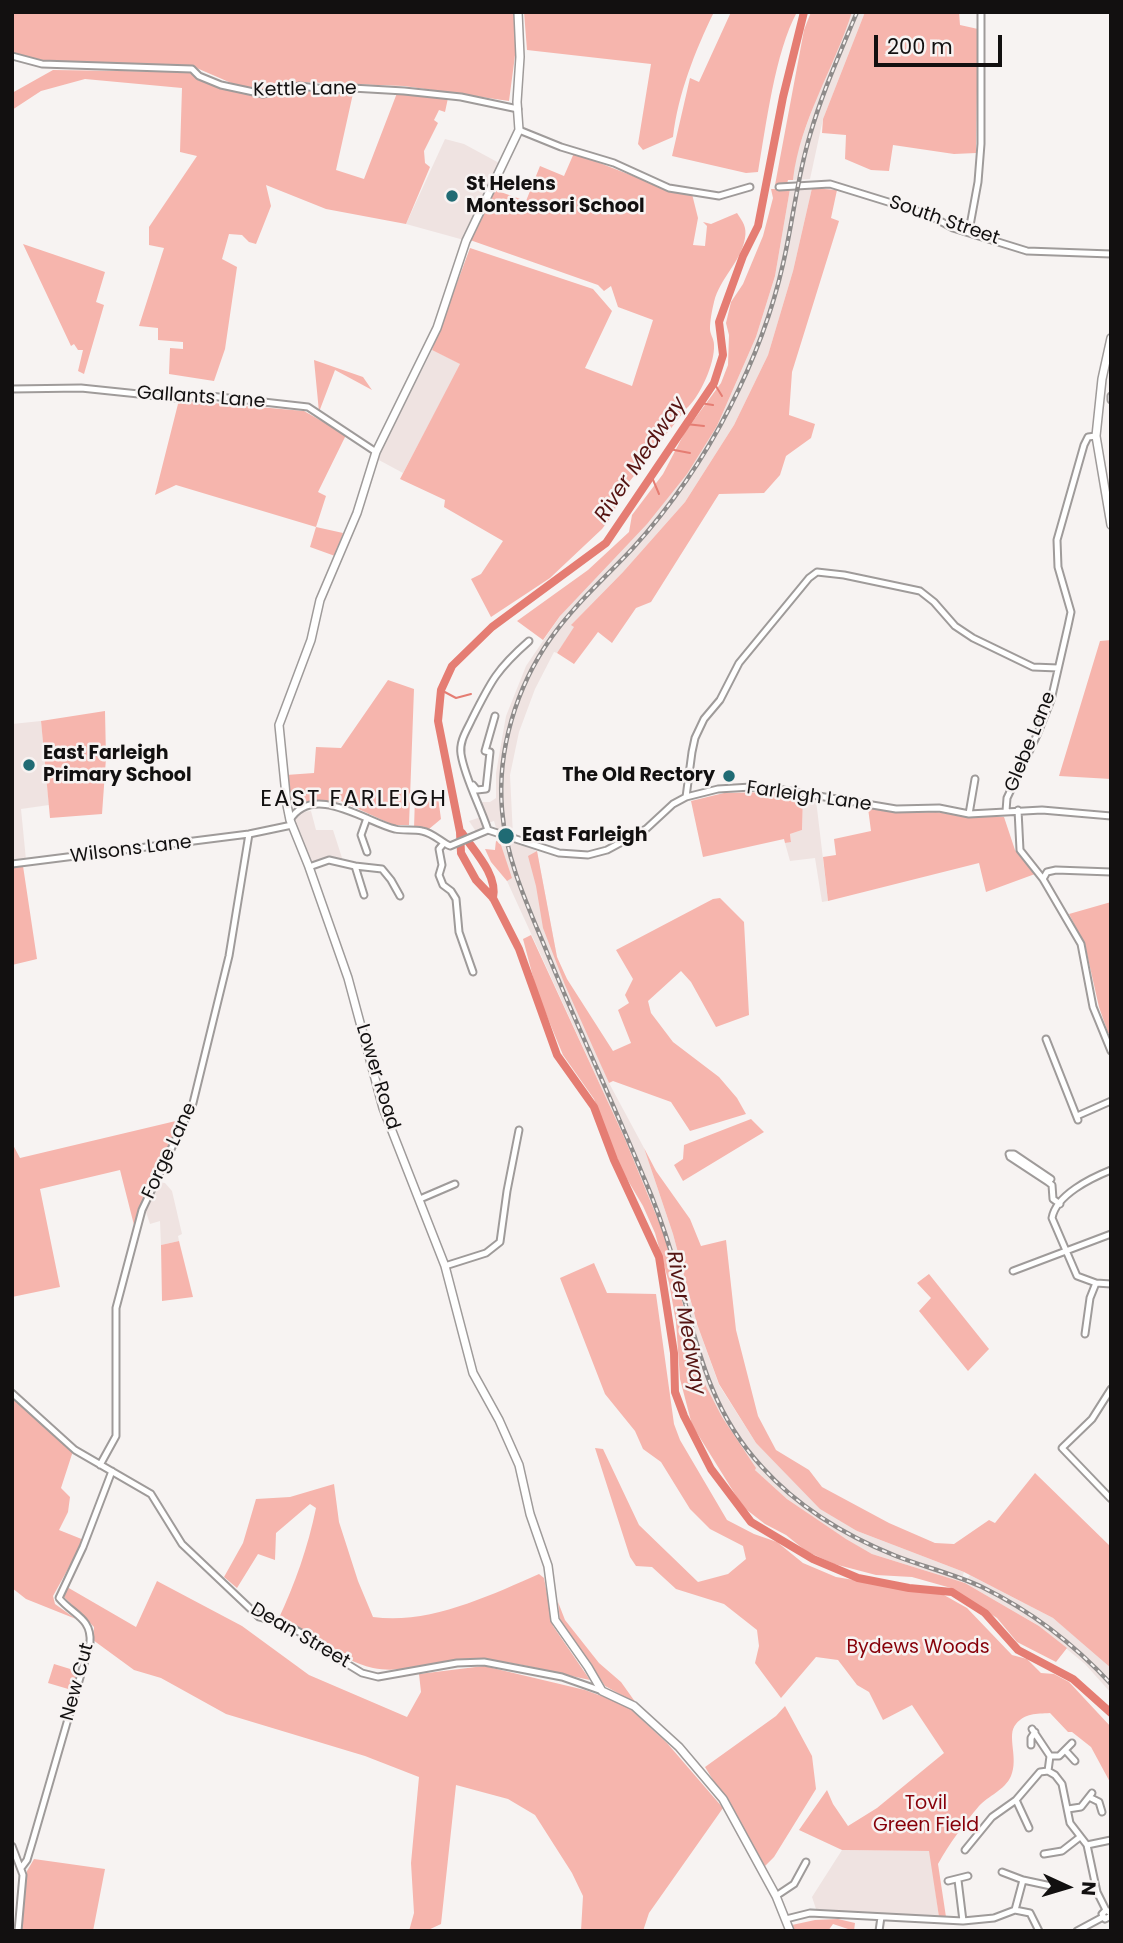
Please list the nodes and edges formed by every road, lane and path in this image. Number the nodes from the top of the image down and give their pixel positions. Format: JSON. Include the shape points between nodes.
{"nodes":[{"id":1,"x":518,"y":12,"type":"edge"},
{"id":2,"x":981,"y":12,"type":"edge"},
{"id":3,"x":12,"y":56,"type":"edge"},
{"id":4,"x":518,"y":108,"type":"junction"},
{"id":5,"x":519,"y":130,"type":"junction"},
{"id":6,"x":750,"y":187,"type":"dead end"},
{"id":7,"x":779,"y":187,"type":"dead end"},
{"id":8,"x":969,"y":231,"type":"junction"},
{"id":9,"x":1111,"y":254,"type":"edge"},
{"id":10,"x":1110,"y":342,"type":"edge"},
{"id":11,"x":12,"y":389,"type":"edge"},
{"id":12,"x":1096,"y":436,"type":"junction"},
{"id":13,"x":376,"y":452,"type":"junction"},
{"id":14,"x":1107,"y":487,"type":"edge"},
{"id":15,"x":1111,"y":525,"type":"edge"},
{"id":16,"x":529,"y":641,"type":"dead end"},
{"id":17,"x":1058,"y":668,"type":"junction"},
{"id":18,"x":495,"y":716,"type":"dead end"},
{"id":19,"x":466,"y":777,"type":"junction"},
{"id":20,"x":975,"y":779,"type":"dead end"},
{"id":21,"x":686,"y":797,"type":"junction"},
{"id":22,"x":287,"y":805,"type":"junction"},
{"id":23,"x":300,"y":810,"type":"junction"},
{"id":24,"x":1018,"y":810,"type":"junction"},
{"id":25,"x":1006,"y":811,"type":"junction"},
{"id":26,"x":969,"y":814,"type":"junction"},
{"id":27,"x":1111,"y":816,"type":"edge"},
{"id":28,"x":367,"y":818,"type":"junction"},
{"id":29,"x":291,"y":822,"type":"junction"},
{"id":30,"x":488,"y":830,"type":"junction"},
{"id":31,"x":249,"y":835,"type":"junction"},
{"id":32,"x":446,"y":844,"type":"junction"},
{"id":33,"x":364,"y":849,"type":"dead end"},
{"id":34,"x":12,"y":864,"type":"edge"},
{"id":35,"x":355,"y":866,"type":"junction"},
{"id":36,"x":309,"y":867,"type":"junction"},
{"id":37,"x":1111,"y":872,"type":"edge"},
{"id":38,"x":1043,"y":879,"type":"junction"},
{"id":39,"x":364,"y":895,"type":"dead end"},
{"id":40,"x":400,"y":896,"type":"dead end"},
{"id":41,"x":473,"y":972,"type":"dead end"},
{"id":42,"x":1046,"y":1039,"type":"dead end"},
{"id":43,"x":1111,"y":1051,"type":"edge"},
{"id":44,"x":1111,"y":1101,"type":"edge"},
{"id":45,"x":519,"y":1130,"type":"dead end"},
{"id":46,"x":1033,"y":1170,"type":"dead end"},
{"id":47,"x":1111,"y":1170,"type":"edge"},
{"id":48,"x":455,"y":1184,"type":"dead end"},
{"id":49,"x":420,"y":1199,"type":"junction"},
{"id":50,"x":1060,"y":1204,"type":"junction"},
{"id":51,"x":1111,"y":1234,"type":"edge"},
{"id":52,"x":1068,"y":1251,"type":"junction"},
{"id":53,"x":445,"y":1266,"type":"junction"},
{"id":54,"x":1013,"y":1271,"type":"dead end"},
{"id":55,"x":1096,"y":1283,"type":"junction"},
{"id":56,"x":1111,"y":1284,"type":"edge"},
{"id":57,"x":1085,"y":1334,"type":"dead end"},
{"id":58,"x":1111,"y":1389,"type":"edge"},
{"id":59,"x":12,"y":1393,"type":"edge"},
{"id":60,"x":100,"y":1465,"type":"junction"},
{"id":61,"x":112,"y":1471,"type":"junction"},
{"id":62,"x":1111,"y":1499,"type":"edge"},
{"id":63,"x":601,"y":1691,"type":"junction"},
{"id":64,"x":1072,"y":1743,"type":"dead end"},
{"id":65,"x":1031,"y":1745,"type":"dead end"},
{"id":66,"x":1065,"y":1750,"type":"junction"},
{"id":67,"x":1051,"y":1756,"type":"junction"},
{"id":68,"x":1074,"y":1761,"type":"dead end"},
{"id":69,"x":1048,"y":1771,"type":"junction"},
{"id":70,"x":1016,"y":1800,"type":"junction"},
{"id":71,"x":1068,"y":1809,"type":"junction"},
{"id":72,"x":1102,"y":1812,"type":"dead end"},
{"id":73,"x":1020,"y":1826,"type":"dead end"},
{"id":74,"x":1080,"y":1837,"type":"junction"},
{"id":75,"x":1111,"y":1840,"type":"edge"},
{"id":76,"x":1087,"y":1845,"type":"junction"},
{"id":77,"x":12,"y":1846,"type":"edge"},
{"id":78,"x":965,"y":1850,"type":"dead end"},
{"id":79,"x":1044,"y":1854,"type":"dead end"},
{"id":80,"x":806,"y":1863,"type":"dead end"},
{"id":81,"x":21,"y":1868,"type":"junction"},
{"id":82,"x":1002,"y":1872,"type":"dead end"},
{"id":83,"x":968,"y":1876,"type":"dead end"},
{"id":84,"x":958,"y":1880,"type":"junction"},
{"id":85,"x":1023,"y":1880,"type":"junction"},
{"id":86,"x":948,"y":1881,"type":"dead end"},
{"id":87,"x":1051,"y":1886,"type":"dead end"},
{"id":88,"x":776,"y":1896,"type":"junction"},
{"id":89,"x":1015,"y":1910,"type":"junction"},
{"id":90,"x":1108,"y":1916,"type":"edge"},
{"id":91,"x":881,"y":1917,"type":"junction"},
{"id":92,"x":786,"y":1919,"type":"junction"},
{"id":93,"x":945,"y":1921,"type":"junction"},
{"id":94,"x":963,"y":1921,"type":"junction"},
{"id":95,"x":18,"y":1931,"type":"edge"},
{"id":96,"x":790,"y":1931,"type":"edge"},
{"id":97,"x":879,"y":1931,"type":"edge"},
{"id":98,"x":945,"y":1931,"type":"edge"},
{"id":99,"x":1039,"y":1931,"type":"edge"},
{"id":100,"x":1077,"y":1931,"type":"edge"}],
"edges":[{"from":1,"to":4,"type":"main road"},
{"from":2,"to":8,"type":"street","via":[[981,144]]},
{"from":3,"to":4,"type":"street","name":"Kettle Lane","via":[[42,64],[192,69],[221,85],[263,94],[300,86],[352,88],[461,97]]},
{"from":4,"to":5,"type":"main road"},
{"from":5,"to":6,"type":"street","via":[[669,188],[719,196]]},
{"from":5,"to":13,"type":"main road","name":"Lower Road","via":[[466,241],[431,342]]},
{"from":7,"to":8,"type":"street","name":"South Street","via":[[830,184]]},
{"from":8,"to":9,"type":"street","name":"South Street","via":[[1027,251]]},
{"from":10,"to":12,"type":"main road"},
{"from":11,"to":13,"type":"street","name":"Gallants Lane","via":[[81,388],[308,407]]},
{"from":12,"to":14,"type":"main road"},
{"from":12,"to":17,"type":"street","name":"Glebe Lane","via":[[1088,437],[1084,445],[1057,540],[1058,567],[1071,612]]},
{"from":13,"to":22,"type":"main road","name":"Lower Road","via":[[280,719]]},
{"from":14,"to":15,"type":"main road"},
{"from":16,"to":19,"type":"street","via":[[495,674],[463,738]]},
{"from":17,"to":21,"type":"street","via":[[1033,667],[973,638],[920,591],[817,572],[739,663],[704,719],[695,738]]},
{"from":17,"to":25,"type":"street","name":"Glebe Lane","via":[[1051,700],[1007,798]]},
{"from":18,"to":19,"type":"street","via":[[485,751],[490,752],[486,789],[477,790],[470,776]]},
{"from":19,"to":30,"type":"street"},
{"from":20,"to":26,"type":"street"},
{"from":21,"to":26,"type":"street","name":"Farleigh Lane","via":[[718,789],[764,787],[895,809],[939,808]]},
{"from":21,"to":30,"type":"street","name":"Farleigh Lane","via":[[646,829],[588,855],[559,853]]},
{"from":22,"to":23,"type":"street"},
{"from":22,"to":29,"type":"main road","name":"Lower Road"},
{"from":23,"to":28,"type":"street","via":[[337,806]]},
{"from":23,"to":29,"type":"street"},
{"from":24,"to":25,"type":"street","name":"Farleigh Lane"},
{"from":24,"to":27,"type":"street","name":"Farleigh Lane"},
{"from":24,"to":38,"type":"street","via":[[1020,850]]},
{"from":25,"to":26,"type":"street","name":"Farleigh Lane"},
{"from":28,"to":32,"type":"street","via":[[394,829],[422,831]]},
{"from":28,"to":33,"type":"street"},
{"from":29,"to":31,"type":"street","name":"Wilsons Lane"},
{"from":29,"to":36,"type":"main road","name":"Lower Road"},
{"from":30,"to":32,"type":"street"},
{"from":31,"to":34,"type":"street","name":"Wilsons Lane"},
{"from":31,"to":60,"type":"street","name":"Forge Lane","via":[[229,956],[193,1103],[142,1210],[116,1308],[116,1436]]},
{"from":32,"to":41,"type":"street","via":[[439,849],[439,875],[456,899],[459,932]]},
{"from":35,"to":36,"type":"street","via":[[329,860]]},
{"from":35,"to":39,"type":"street","via":[[357,888]]},
{"from":35,"to":40,"type":"street","via":[[382,869]]},
{"from":36,"to":49,"type":"main road","name":"Lower Road","via":[[348,978],[383,1108]]},
{"from":37,"to":38,"type":"street","via":[[1056,870]]},
{"from":38,"to":43,"type":"street","via":[[1081,944],[1093,1007]]},
{"from":42,"to":44,"type":"street","via":[[1077,1118]]},
{"from":45,"to":53,"type":"street","via":[[500,1242],[486,1253]]},
{"from":46,"to":50,"type":"street","via":[[1052,1185],[1054,1199]]},
{"from":47,"to":50,"type":"street","via":[[1081,1183]]},
{"from":48,"to":49,"type":"street"},
{"from":49,"to":53,"type":"main road","name":"Lower Road"},
{"from":50,"to":52,"type":"street","via":[[1052,1218]]},
{"from":51,"to":52,"type":"street"},
{"from":52,"to":54,"type":"street"},
{"from":52,"to":55,"type":"street","via":[[1077,1276]]},
{"from":53,"to":63,"type":"main road","name":"Lower Road","via":[[473,1373],[519,1465],[548,1566],[555,1620]]},
{"from":55,"to":56,"type":"street"},
{"from":55,"to":57,"type":"street"},
{"from":58,"to":62,"type":"street","via":[[1091,1419],[1062,1448]]},
{"from":59,"to":60,"type":"street","name":"Dean Street","via":[[68,1445]]},
{"from":60,"to":61,"type":"street","name":"Dean Street"},
{"from":61,"to":63,"type":"street","name":"Dean Street","via":[[150,1494],[182,1544],[259,1617],[307,1636],[362,1673],[378,1677],[484,1662],[562,1677]]},
{"from":61,"to":81,"type":"street","name":"New Cut","via":[[59,1598],[86,1622],[90,1643]]},
{"from":63,"to":88,"type":"main road","name":"Dean Street","via":[[634,1706],[689,1758],[723,1799]]},
{"from":64,"to":66,"type":"street"},
{"from":65,"to":67,"type":"street","via":[[1034,1731]]},
{"from":66,"to":67,"type":"street"},
{"from":66,"to":68,"type":"street"},
{"from":67,"to":69,"type":"street"},
{"from":69,"to":70,"type":"street","via":[[1040,1772]]},
{"from":69,"to":71,"type":"street","via":[[1062,1784]]},
{"from":70,"to":73,"type":"street","via":[[1028,1826]]},
{"from":70,"to":78,"type":"street","via":[[992,1817]]},
{"from":71,"to":72,"type":"street","via":[[1081,1807],[1091,1795]]},
{"from":71,"to":74,"type":"street","via":[[1070,1824]]},
{"from":74,"to":76,"type":"street"},
{"from":74,"to":79,"type":"street","via":[[1062,1851]]},
{"from":75,"to":76,"type":"street"},
{"from":76,"to":90,"type":"street","via":[[1097,1892]]},
{"from":77,"to":81,"type":"street"},
{"from":80,"to":88,"type":"street","via":[[794,1884]]},
{"from":81,"to":95,"type":"street"},
{"from":82,"to":85,"type":"street"},
{"from":83,"to":84,"type":"street"},
{"from":84,"to":86,"type":"street"},
{"from":84,"to":94,"type":"street"},
{"from":85,"to":87,"type":"street"},
{"from":85,"to":89,"type":"street"},
{"from":88,"to":92,"type":"main road","name":"Dean Street"},
{"from":89,"to":94,"type":"street"},
{"from":89,"to":99,"type":"street","via":[[1030,1913]]},
{"from":90,"to":100,"type":"street"},
{"from":91,"to":92,"type":"street","via":[[810,1913]]},
{"from":91,"to":93,"type":"street"},
{"from":91,"to":97,"type":"street"},
{"from":92,"to":96,"type":"main road","name":"Dean Street"},
{"from":93,"to":94,"type":"street"},
{"from":93,"to":98,"type":"street"}]}
